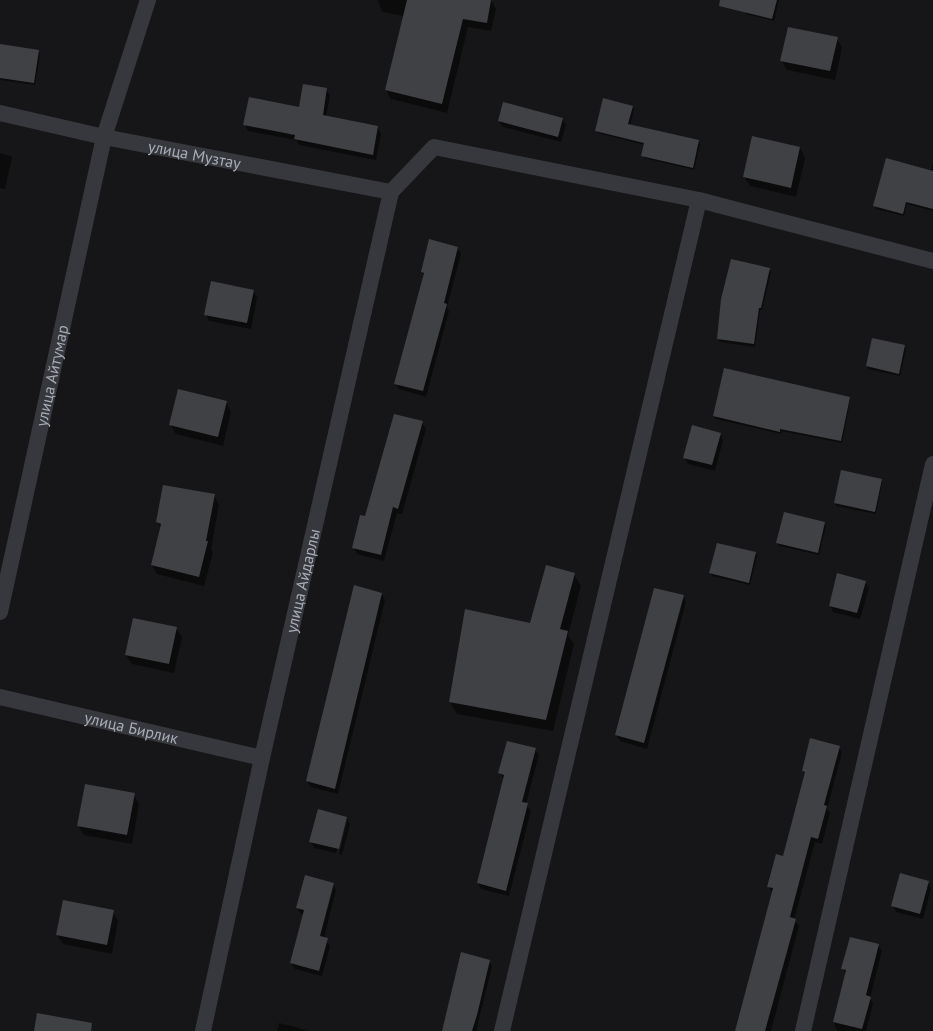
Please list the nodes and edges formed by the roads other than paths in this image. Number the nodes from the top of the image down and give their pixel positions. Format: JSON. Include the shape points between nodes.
{"nodes":[{"id":1,"x":148,"y":0,"type":"edge"},
{"id":2,"x":0,"y":113,"type":"edge"},
{"id":3,"x":104,"y":137,"type":"junction"},
{"id":4,"x":390,"y":192,"type":"junction"},
{"id":5,"x":699,"y":200,"type":"junction"},
{"id":6,"x":933,"y":261,"type":"edge"},
{"id":7,"x":933,"y":464,"type":"edge"},
{"id":8,"x":0,"y":612,"type":"edge"},
{"id":9,"x":0,"y":696,"type":"edge"},
{"id":10,"x":262,"y":758,"type":"junction"},
{"id":11,"x":203,"y":1031,"type":"edge"},
{"id":12,"x":502,"y":1031,"type":"edge"},
{"id":13,"x":803,"y":1031,"type":"edge"}],
"edges":[{"from":1,"to":3,"type":"street","name":"улица Айтумар"},
{"from":2,"to":3,"type":"street","name":"улица Музтау"},
{"from":3,"to":4,"type":"street","name":"улица Музтау"},
{"from":3,"to":8,"type":"street","name":"улица Айтумар"},
{"from":4,"to":5,"type":"street","via":[[434,147]]},
{"from":4,"to":10,"type":"street","name":"улица Айдарлы"},
{"from":5,"to":6,"type":"street"},
{"from":5,"to":12,"type":"street"},
{"from":7,"to":13,"type":"street"},
{"from":9,"to":10,"type":"street","name":"улица Бирлик"},
{"from":10,"to":11,"type":"street","name":"улица Айдарлы"}]}
